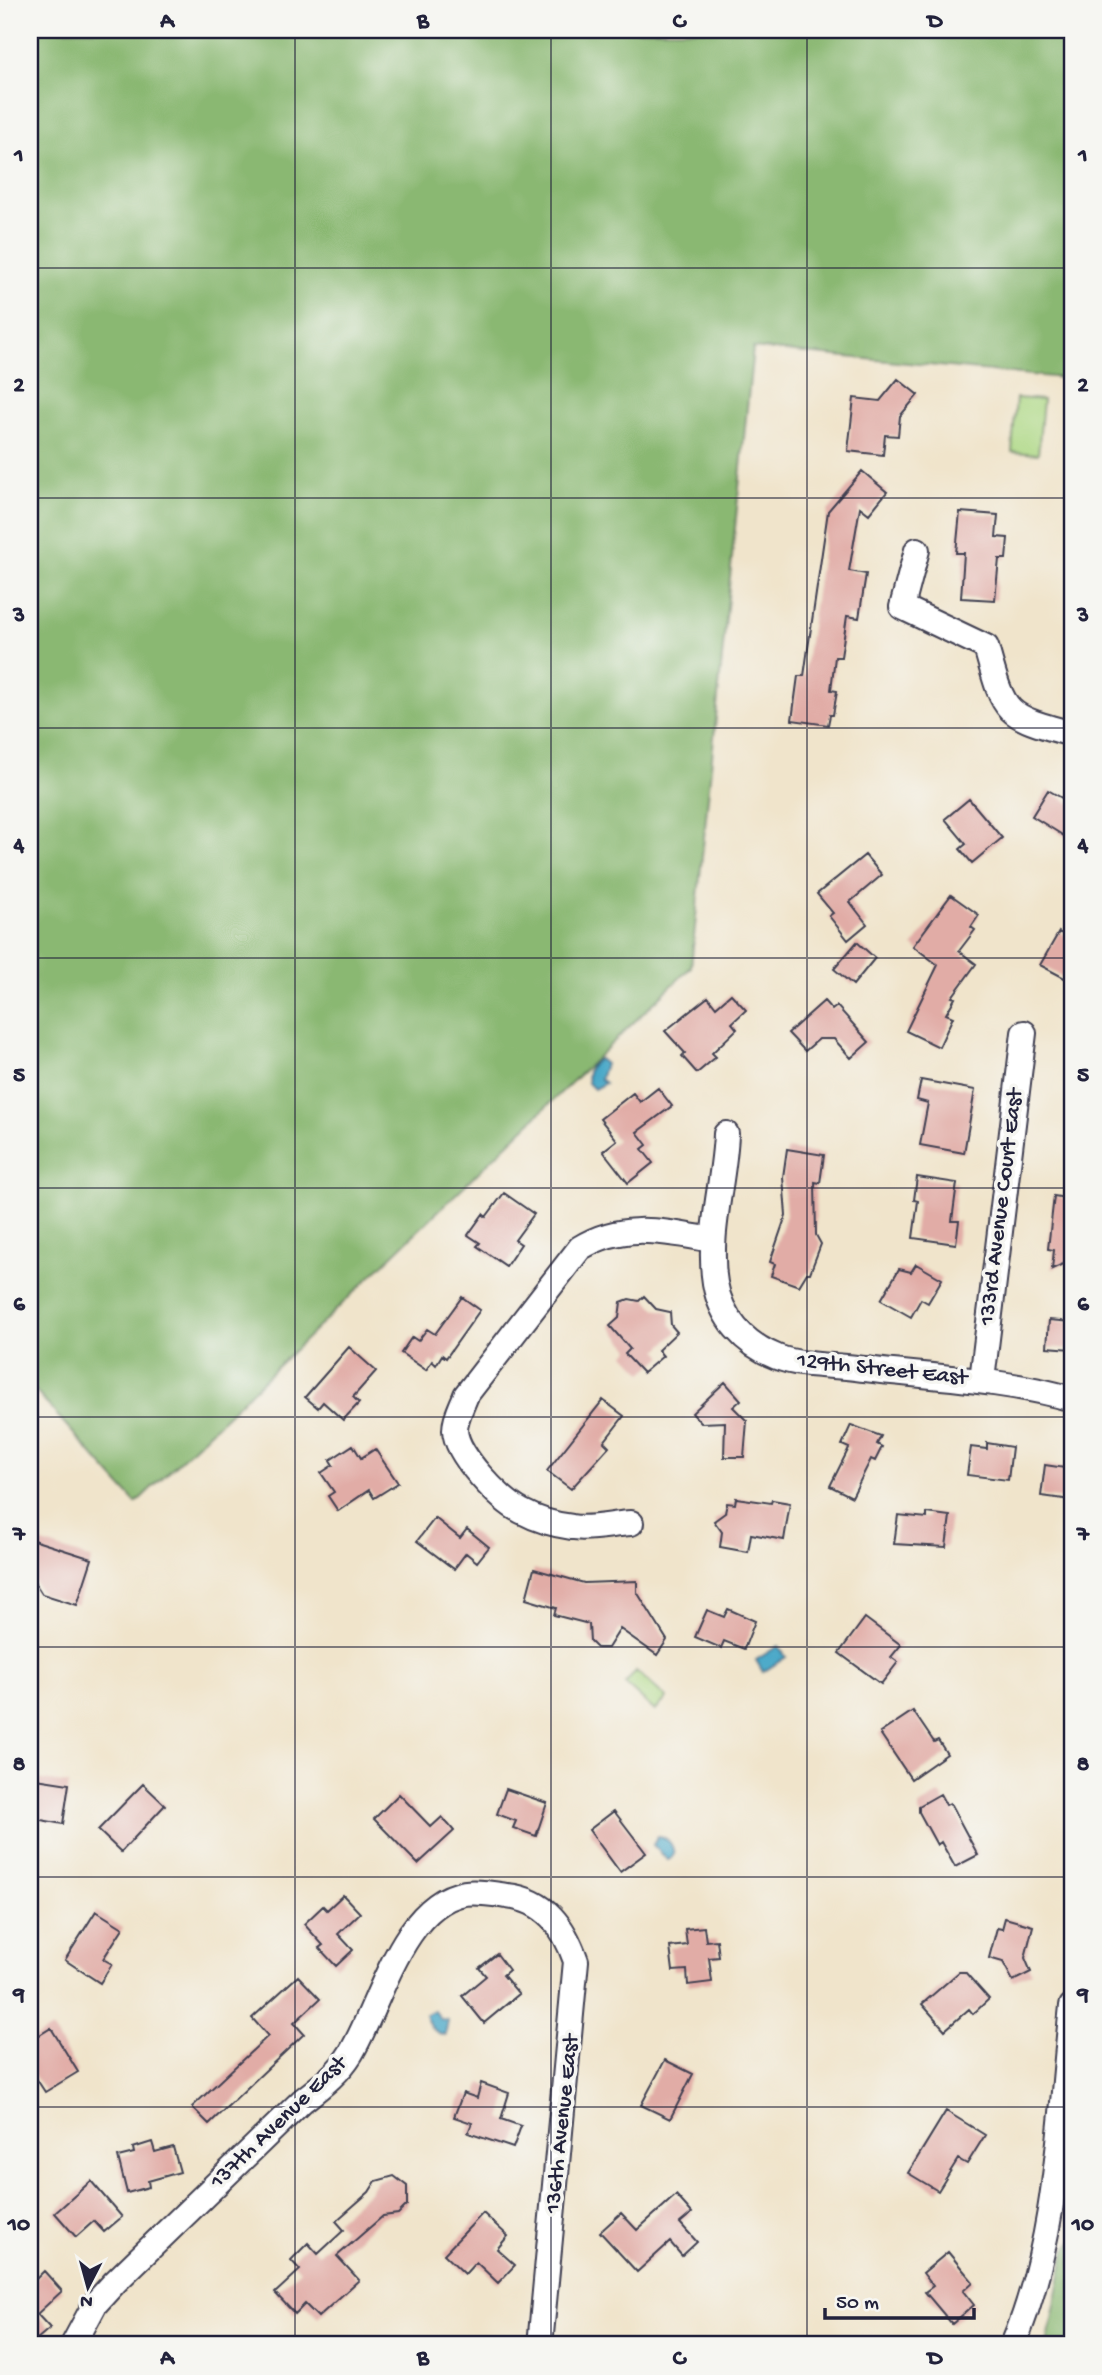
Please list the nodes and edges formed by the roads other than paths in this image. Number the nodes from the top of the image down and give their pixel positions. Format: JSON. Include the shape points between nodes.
{"nodes":[{"id":1,"x":916,"y":550,"type":"dead end"},
{"id":2,"x":1072,"y":734,"type":"edge"},
{"id":3,"x":1024,"y":1033,"type":"dead end"},
{"id":4,"x":726,"y":1134,"type":"dead end"},
{"id":5,"x":713,"y":1240,"type":"junction"},
{"id":6,"x":982,"y":1380,"type":"junction"},
{"id":7,"x":1072,"y":1399,"type":"edge"},
{"id":8,"x":631,"y":1523,"type":"dead end"},
{"id":9,"x":546,"y":1912,"type":"joint"},
{"id":10,"x":1072,"y":2006,"type":"edge"},
{"id":11,"x":73,"y":2345,"type":"edge"},
{"id":12,"x":540,"y":2345,"type":"edge"},
{"id":13,"x":1013,"y":2345,"type":"edge"}],
"edges":[{"from":1,"to":2,"type":"street","via":[[902,607],[986,647],[1010,711],[1023,720]]},
{"from":3,"to":6,"type":"street","name":"133rd Avenue Court East"},
{"from":4,"to":5,"type":"street","name":"129th Street East"},
{"from":5,"to":6,"type":"street","name":"129th Street East","via":[[715,1283],[726,1316],[747,1341],[774,1356]]},
{"from":5,"to":8,"type":"street","via":[[649,1229],[620,1230],[580,1248],[466,1395],[455,1431],[464,1456],[520,1511],[575,1528]]},
{"from":6,"to":7,"type":"street","name":"129th Street East"},
{"from":9,"to":11,"type":"street","name":"137th Avenue East","via":[[522,1897],[467,1892],[423,1915],[393,1964],[350,2056],[115,2282],[95,2304]]},
{"from":9,"to":12,"type":"street","name":"136th Avenue East","via":[[566,1933],[577,1974]]},
{"from":10,"to":13,"type":"street","via":[[1048,2223],[1029,2302]]}]}
